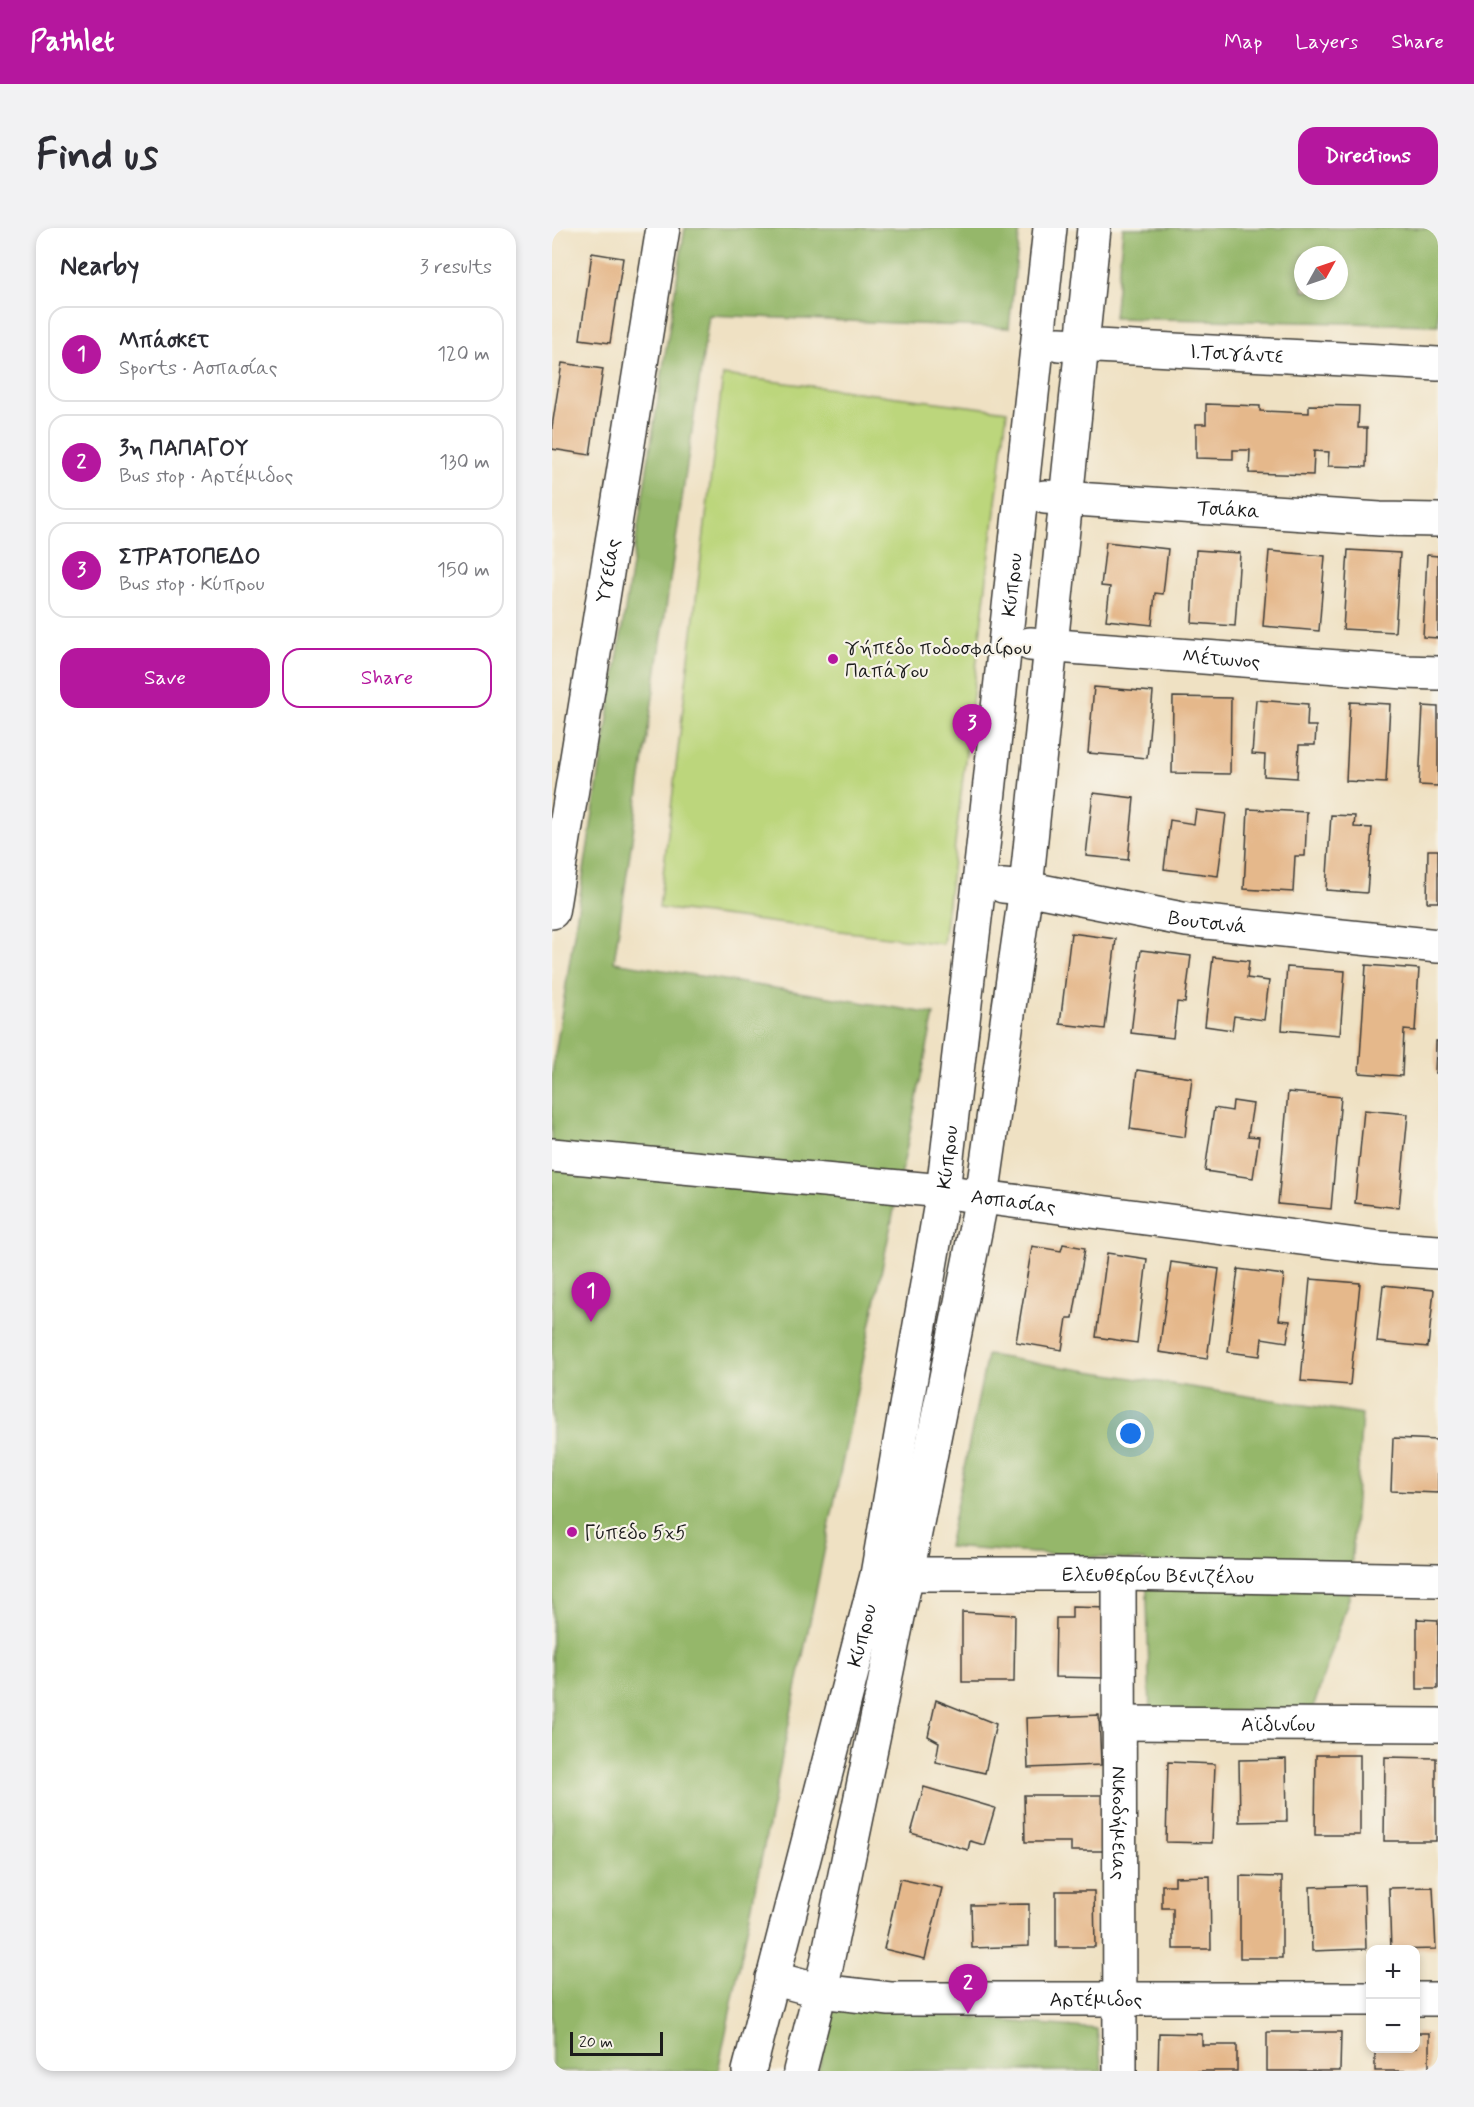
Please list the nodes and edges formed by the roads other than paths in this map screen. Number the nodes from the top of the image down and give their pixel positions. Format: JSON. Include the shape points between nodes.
{"nodes":[{"id":1,"x":663,"y":228,"type":"edge"},
{"id":2,"x":1050,"y":228,"type":"edge"},
{"id":3,"x":1094,"y":228,"type":"edge"},
{"id":4,"x":1038,"y":342,"type":"junction"},
{"id":5,"x":1082,"y":346,"type":"junction"},
{"id":6,"x":1438,"y":364,"type":"edge"},
{"id":7,"x":1021,"y":495,"type":"junction"},
{"id":8,"x":1066,"y":499,"type":"junction"},
{"id":9,"x":1438,"y":520,"type":"edge"},
{"id":10,"x":1004,"y":642,"type":"junction"},
{"id":11,"x":1050,"y":646,"type":"junction"},
{"id":12,"x":1438,"y":673,"type":"edge"},
{"id":13,"x":979,"y":884,"type":"junction"},
{"id":14,"x":1026,"y":888,"type":"junction"},
{"id":15,"x":552,"y":912,"type":"edge"},
{"id":16,"x":1438,"y":946,"type":"edge"},
{"id":17,"x":552,"y":1155,"type":"edge"},
{"id":18,"x":943,"y":1191,"type":"junction"},
{"id":19,"x":982,"y":1197,"type":"junction"},
{"id":20,"x":1438,"y":1252,"type":"edge"},
{"id":21,"x":892,"y":1574,"type":"junction"},
{"id":22,"x":1119,"y":1574,"type":"junction"},
{"id":23,"x":1438,"y":1580,"type":"edge"},
{"id":24,"x":1118,"y":1723,"type":"junction"},
{"id":25,"x":1438,"y":1725,"type":"edge"},
{"id":26,"x":772,"y":1978,"type":"junction"},
{"id":27,"x":820,"y":1991,"type":"junction"},
{"id":28,"x":1120,"y":1997,"type":"junction"},
{"id":29,"x":1366,"y":1999,"type":"edge"},
{"id":30,"x":1420,"y":1999,"type":"edge"},
{"id":31,"x":1438,"y":1999,"type":"edge"},
{"id":32,"x":749,"y":2071,"type":"edge"},
{"id":33,"x":800,"y":2071,"type":"edge"},
{"id":34,"x":1119,"y":2071,"type":"edge"}],
"edges":[{"from":1,"to":15,"type":"street","name":"Υγείας"},
{"from":2,"to":4,"type":"street","name":"Κύπρου"},
{"from":3,"to":5,"type":"street","name":"Κύπρου"},
{"from":4,"to":5,"type":"street","name":"Ι.Τσιγάντε"},
{"from":4,"to":7,"type":"street","name":"Κύπρου"},
{"from":5,"to":6,"type":"street","name":"Ι.Τσιγάντε"},
{"from":5,"to":8,"type":"street","name":"Κύπρου"},
{"from":7,"to":8,"type":"street","name":"Τσιάκα"},
{"from":7,"to":10,"type":"street","name":"Κύπρου"},
{"from":8,"to":9,"type":"street","name":"Τσιάκα"},
{"from":8,"to":11,"type":"street","name":"Κύπρου"},
{"from":10,"to":11,"type":"street","name":"Μέτωνος"},
{"from":10,"to":13,"type":"street","name":"Κύπρου"},
{"from":11,"to":12,"type":"street","name":"Μέτωνος"},
{"from":11,"to":14,"type":"street","name":"Κύπρου"},
{"from":13,"to":14,"type":"street","name":"Βουτσινά"},
{"from":13,"to":18,"type":"street","name":"Κύπρου"},
{"from":14,"to":16,"type":"street","name":"Βουτσινά","via":[[1187,920]]},
{"from":14,"to":19,"type":"street","name":"Κύπρου"},
{"from":17,"to":18,"type":"street","name":"Ασπασίας"},
{"from":18,"to":19,"type":"street","name":"Ασπασίας"},
{"from":18,"to":21,"type":"street","name":"Κύπρου"},
{"from":19,"to":20,"type":"street","name":"Ασπασίας"},
{"from":19,"to":21,"type":"street","name":"Κύπρου"},
{"from":21,"to":22,"type":"street","name":"Ελευθερίου Βενιζέλου"},
{"from":21,"to":26,"type":"street","name":"Κύπρου"},
{"from":21,"to":27,"type":"street","name":"Κύπρου"},
{"from":22,"to":23,"type":"street","name":"Ελευθερίου Βενιζέλου"},
{"from":22,"to":24,"type":"street","name":"Νικοδήμειας"},
{"from":24,"to":25,"type":"street","name":"Αϊδινίου"},
{"from":24,"to":28,"type":"street","name":"Νικοδήμειας"},
{"from":26,"to":27,"type":"street","name":"Αρτέμιδος"},
{"from":26,"to":32,"type":"street","name":"Κύπρου"},
{"from":27,"to":28,"type":"street","name":"Αρτέμιδος","via":[[890,1999]]},
{"from":27,"to":33,"type":"street","name":"Κύπρου"},
{"from":28,"to":29,"type":"street","name":"Αρτέμιδος"},
{"from":28,"to":34,"type":"street","name":"Νικοδήμειας"},
{"from":30,"to":31,"type":"street"}]}
